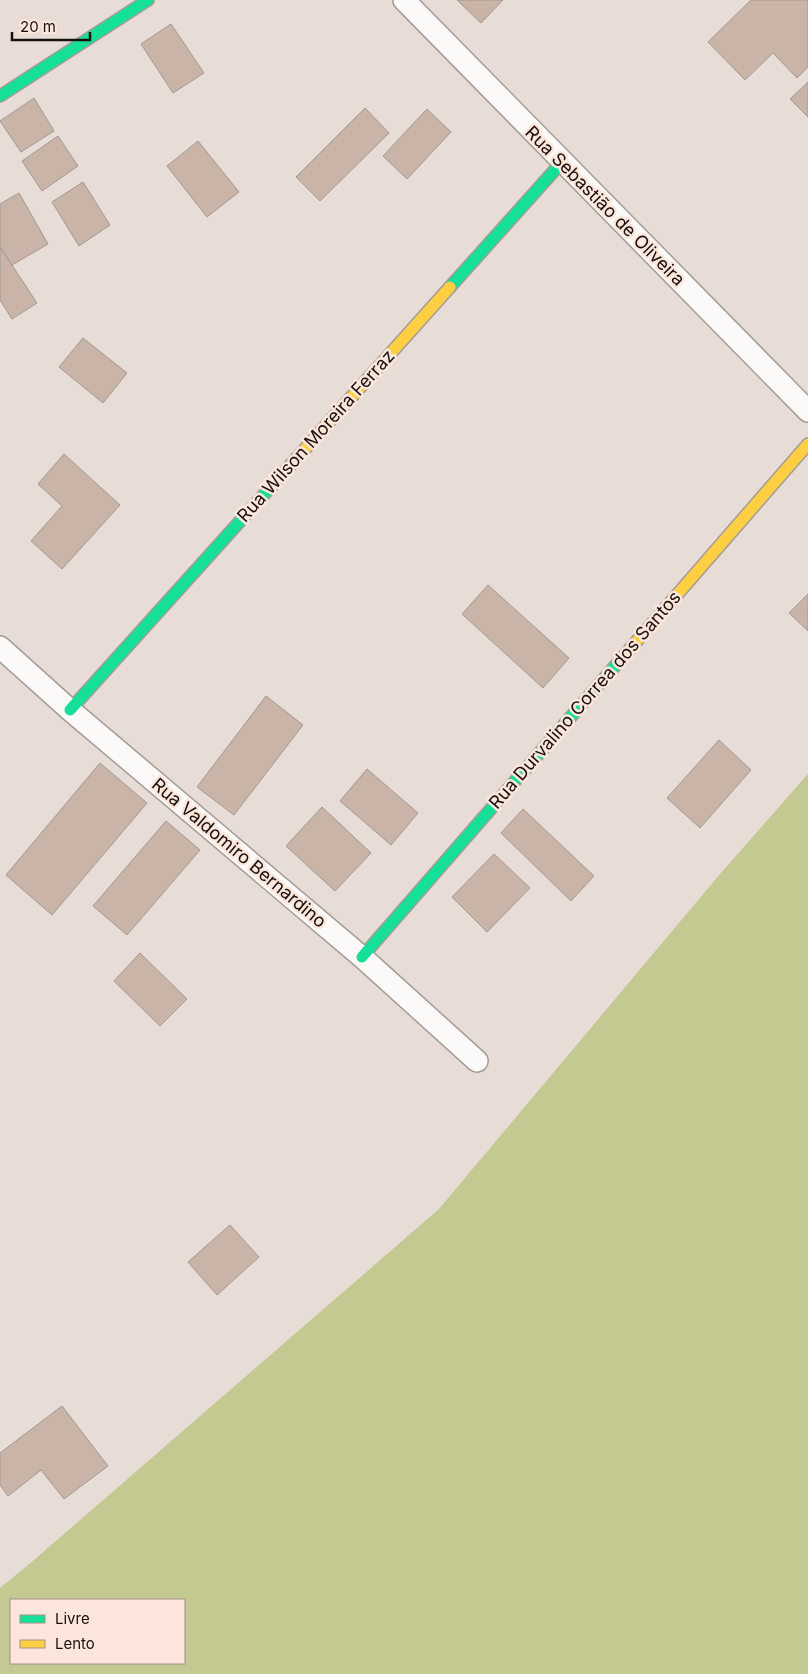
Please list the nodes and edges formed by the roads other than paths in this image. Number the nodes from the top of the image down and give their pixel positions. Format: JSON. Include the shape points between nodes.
{"nodes":[{"id":1,"x":148,"y":0,"type":"edge"},
{"id":2,"x":404,"y":0,"type":"edge"},
{"id":3,"x":0,"y":96,"type":"edge"},
{"id":4,"x":562,"y":162,"type":"junction"},
{"id":5,"x":808,"y":411,"type":"edge"},
{"id":6,"x":808,"y":444,"type":"edge"},
{"id":7,"x":0,"y":647,"type":"edge"},
{"id":8,"x":70,"y":710,"type":"junction"},
{"id":9,"x":362,"y":957,"type":"junction"},
{"id":10,"x":477,"y":1062,"type":"dead end"}],
"edges":[{"from":1,"to":3,"type":"street"},
{"from":2,"to":4,"type":"street","name":"Rua Sebastião de Oliveira"},
{"from":4,"to":5,"type":"street","name":"Rua Sebastião de Oliveira"},
{"from":4,"to":8,"type":"street","name":"Rua Wilson Moreira Ferraz"},
{"from":6,"to":9,"type":"street","name":"Rua Durvalino Correa dos Santos"},
{"from":7,"to":8,"type":"street","name":"Rua Valdomiro Bernardino"},
{"from":8,"to":9,"type":"street","name":"Rua Valdomiro Bernardino"},
{"from":9,"to":10,"type":"street","name":"Rua Valdomiro Bernardino"}]}
